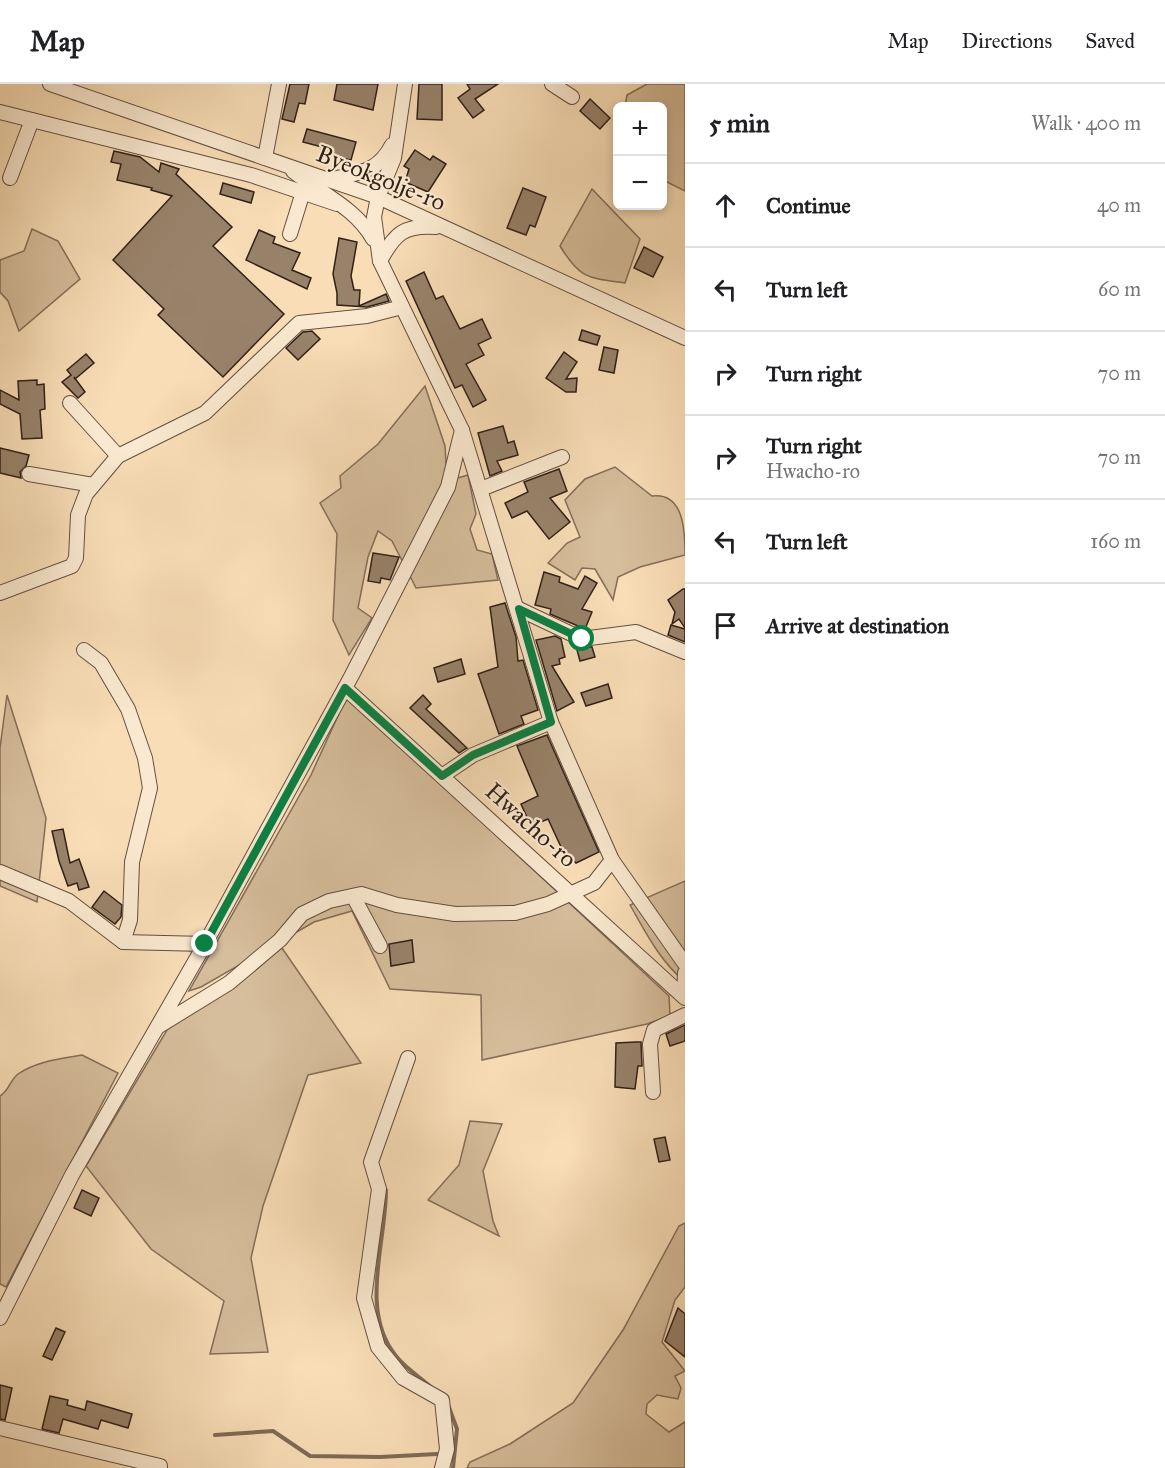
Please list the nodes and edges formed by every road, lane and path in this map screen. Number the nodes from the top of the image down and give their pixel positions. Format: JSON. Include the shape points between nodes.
{"nodes":[{"id":1,"x":50,"y":84,"type":"edge"},
{"id":2,"x":279,"y":84,"type":"edge"},
{"id":3,"x":405,"y":84,"type":"edge"},
{"id":4,"x":552,"y":84,"type":"edge"},
{"id":5,"x":572,"y":97,"type":"dead end"},
{"id":6,"x":0,"y":112,"type":"edge"},
{"id":7,"x":32,"y":120,"type":"junction"},
{"id":8,"x":400,"y":130,"type":"junction"},
{"id":9,"x":265,"y":158,"type":"junction"},
{"id":10,"x":284,"y":165,"type":"junction"},
{"id":11,"x":10,"y":178,"type":"dead end"},
{"id":12,"x":329,"y":180,"type":"junction"},
{"id":13,"x":303,"y":192,"type":"junction"},
{"id":14,"x":378,"y":198,"type":"junction"},
{"id":15,"x":337,"y":204,"type":"junction"},
{"id":16,"x":443,"y":227,"type":"junction"},
{"id":17,"x":290,"y":234,"type":"dead end"},
{"id":18,"x":375,"y":243,"type":"junction"},
{"id":19,"x":380,"y":261,"type":"junction"},
{"id":20,"x":402,"y":307,"type":"junction"},
{"id":21,"x":685,"y":338,"type":"edge"},
{"id":22,"x":70,"y":403,"type":"dead end"},
{"id":23,"x":462,"y":430,"type":"junction"},
{"id":24,"x":118,"y":456,"type":"junction"},
{"id":25,"x":562,"y":457,"type":"dead end"},
{"id":26,"x":29,"y":474,"type":"dead end"},
{"id":27,"x":93,"y":485,"type":"junction"},
{"id":28,"x":481,"y":489,"type":"junction"},
{"id":29,"x":0,"y":593,"type":"edge"},
{"id":30,"x":519,"y":609,"type":"junction"},
{"id":31,"x":84,"y":650,"type":"dead end"},
{"id":32,"x":685,"y":652,"type":"edge"},
{"id":33,"x":345,"y":688,"type":"junction"},
{"id":34,"x":551,"y":722,"type":"junction"},
{"id":35,"x":442,"y":776,"type":"junction"},
{"id":36,"x":612,"y":860,"type":"junction"},
{"id":37,"x":0,"y":872,"type":"edge"},
{"id":38,"x":573,"y":893,"type":"junction"},
{"id":39,"x":353,"y":896,"type":"junction"},
{"id":40,"x":123,"y":942,"type":"junction"},
{"id":41,"x":205,"y":944,"type":"junction"},
{"id":42,"x":380,"y":946,"type":"dead end"},
{"id":43,"x":685,"y":964,"type":"edge"},
{"id":44,"x":685,"y":973,"type":"edge"},
{"id":45,"x":684,"y":997,"type":"edge"},
{"id":46,"x":685,"y":1015,"type":"edge"},
{"id":47,"x":156,"y":1028,"type":"junction"},
{"id":48,"x":408,"y":1058,"type":"dead end"},
{"id":49,"x":653,"y":1092,"type":"dead end"},
{"id":50,"x":0,"y":1318,"type":"edge"},
{"id":51,"x":0,"y":1428,"type":"edge"},
{"id":52,"x":160,"y":1468,"type":"edge"},
{"id":53,"x":442,"y":1468,"type":"edge"}],
"edges":[{"from":1,"to":9,"type":"street","name":"Byeokgolje-ro"},
{"from":2,"to":9,"type":"street"},
{"from":3,"to":8,"type":"street"},
{"from":4,"to":5,"type":"street"},
{"from":6,"to":7,"type":"street"},
{"from":7,"to":11,"type":"street"},
{"from":7,"to":13,"type":"street"},
{"from":8,"to":12,"type":"street","via":[[385,160],[373,168]]},
{"from":8,"to":14,"type":"street"},
{"from":9,"to":10,"type":"street","name":"Byeokgolje-ro"},
{"from":10,"to":12,"type":"street","name":"Byeokgolje-ro"},
{"from":10,"to":15,"type":"street"},
{"from":12,"to":14,"type":"street","name":"Byeokgolje-ro"},
{"from":13,"to":15,"type":"street"},
{"from":13,"to":17,"type":"street"},
{"from":14,"to":16,"type":"street","name":"Byeokgolje-ro"},
{"from":14,"to":18,"type":"street"},
{"from":15,"to":18,"type":"street","via":[[365,224]]},
{"from":16,"to":19,"type":"street","via":[[406,229],[389,244]]},
{"from":16,"to":21,"type":"street","name":"Byeokgolje-ro"},
{"from":18,"to":19,"type":"street"},
{"from":19,"to":20,"type":"street"},
{"from":20,"to":23,"type":"street"},
{"from":20,"to":24,"type":"street","via":[[367,316],[299,323],[205,413]]},
{"from":22,"to":24,"type":"street"},
{"from":23,"to":28,"type":"street"},
{"from":23,"to":33,"type":"street","via":[[448,487]]},
{"from":24,"to":27,"type":"street"},
{"from":25,"to":28,"type":"street"},
{"from":26,"to":27,"type":"street"},
{"from":27,"to":29,"type":"street","via":[[78,514],[76,558],[72,566]]},
{"from":28,"to":30,"type":"street"},
{"from":30,"to":32,"type":"street","via":[[582,639],[636,632]]},
{"from":30,"to":34,"type":"street"},
{"from":31,"to":40,"type":"street","via":[[101,663],[128,710],[145,759],[150,788],[132,862],[130,920]]},
{"from":33,"to":35,"type":"street","name":"Hwacho-ro"},
{"from":33,"to":41,"type":"street"},
{"from":34,"to":35,"type":"street","via":[[473,755]]},
{"from":34,"to":36,"type":"street"},
{"from":35,"to":38,"type":"street","name":"Hwacho-ro"},
{"from":36,"to":38,"type":"street","via":[[594,884]]},
{"from":36,"to":43,"type":"street"},
{"from":37,"to":40,"type":"street","via":[[69,901]]},
{"from":38,"to":39,"type":"street","via":[[515,914],[455,914],[397,905],[361,894]]},
{"from":38,"to":45,"type":"street","name":"Hwacho-ro"},
{"from":39,"to":42,"type":"street"},
{"from":39,"to":47,"type":"street","via":[[329,900],[302,914],[280,940],[229,983]]},
{"from":40,"to":41,"type":"street"},
{"from":41,"to":47,"type":"street"},
{"from":44,"to":45,"type":"street"},
{"from":46,"to":49,"type":"street","via":[[654,1030],[650,1044]]},
{"from":47,"to":50,"type":"street","via":[[72,1175]]},
{"from":48,"to":53,"type":"street","via":[[371,1162],[379,1189],[364,1298],[378,1347],[403,1378],[442,1400],[447,1449]]},
{"from":51,"to":52,"type":"street"}]}
